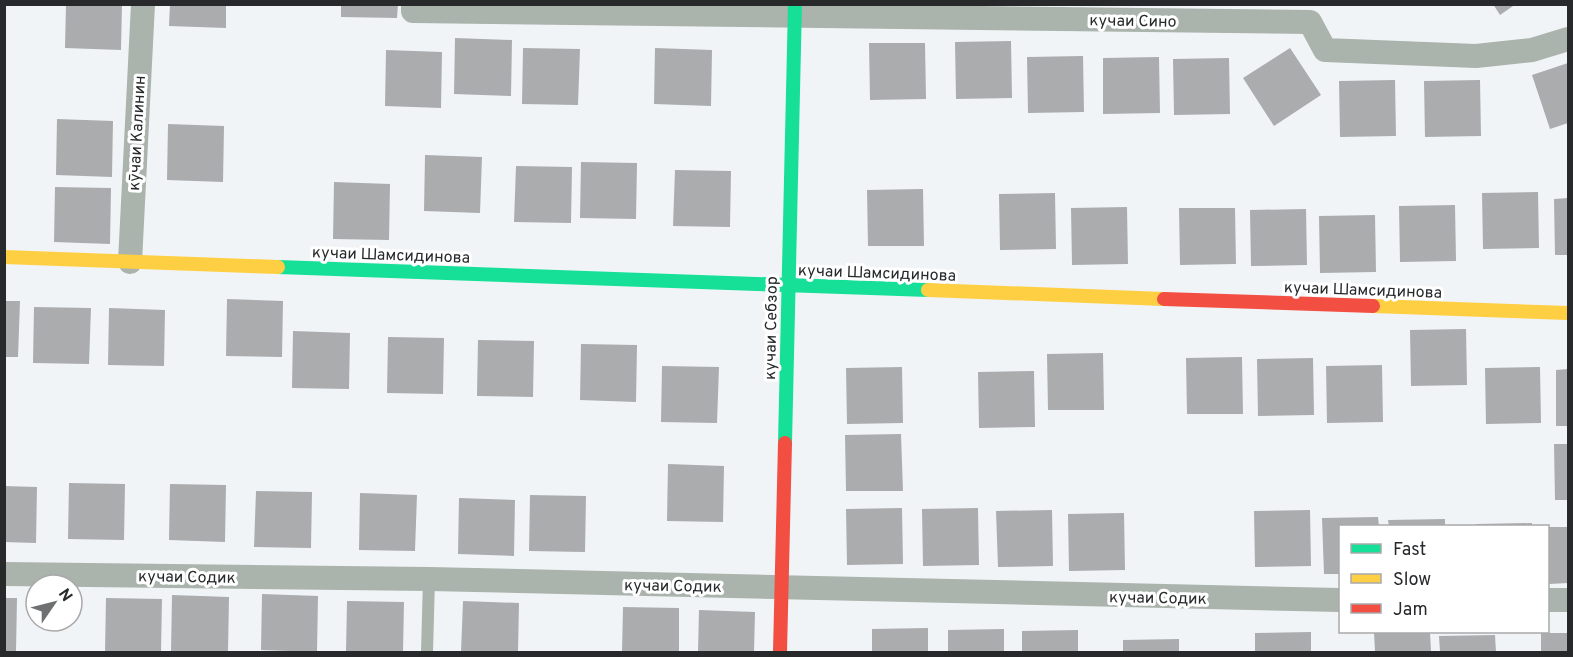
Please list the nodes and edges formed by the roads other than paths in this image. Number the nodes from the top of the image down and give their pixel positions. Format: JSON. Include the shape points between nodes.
{"nodes":[{"id":1,"x":142,"y":4,"type":"edge"},
{"id":2,"x":413,"y":8,"type":"edge"},
{"id":3,"x":795,"y":10,"type":"edge"},
{"id":4,"x":1569,"y":39,"type":"edge"},
{"id":5,"x":4,"y":257,"type":"edge"},
{"id":6,"x":130,"y":262,"type":"junction"},
{"id":7,"x":788,"y":285,"type":"junction"},
{"id":8,"x":1569,"y":313,"type":"edge"},
{"id":9,"x":4,"y":574,"type":"edge"},
{"id":10,"x":429,"y":579,"type":"junction"},
{"id":11,"x":780,"y":588,"type":"junction"},
{"id":12,"x":1339,"y":600,"type":"edge"},
{"id":13,"x":1549,"y":600,"type":"edge"},
{"id":14,"x":1569,"y":600,"type":"edge"},
{"id":15,"x":427,"y":652,"type":"edge"},
{"id":16,"x":780,"y":652,"type":"edge"}],
"edges":[{"from":1,"to":6,"type":"street","name":"кӯчаи Калинин"},
{"from":2,"to":3,"type":"street","name":"кучаи Сино"},
{"from":3,"to":4,"type":"street","name":"кучаи Сино","via":[[1310,22],[1325,50],[1476,56],[1532,51]]},
{"from":3,"to":7,"type":"street","name":"кучаи Себзор"},
{"from":5,"to":6,"type":"street","name":"кучаи Шамсидинова"},
{"from":6,"to":7,"type":"street","name":"кучаи Шамсидинова"},
{"from":7,"to":8,"type":"street","name":"кучаи Шамсидинова"},
{"from":7,"to":11,"type":"street","name":"кучаи Себзор"},
{"from":9,"to":10,"type":"street","name":"кучаи Содик"},
{"from":10,"to":11,"type":"street","name":"кучаи Содик"},
{"from":10,"to":15,"type":"lane"},
{"from":11,"to":12,"type":"street","name":"кучаи Содик"},
{"from":11,"to":16,"type":"street","name":"кучаи Себзор"},
{"from":13,"to":14,"type":"street"}]}
